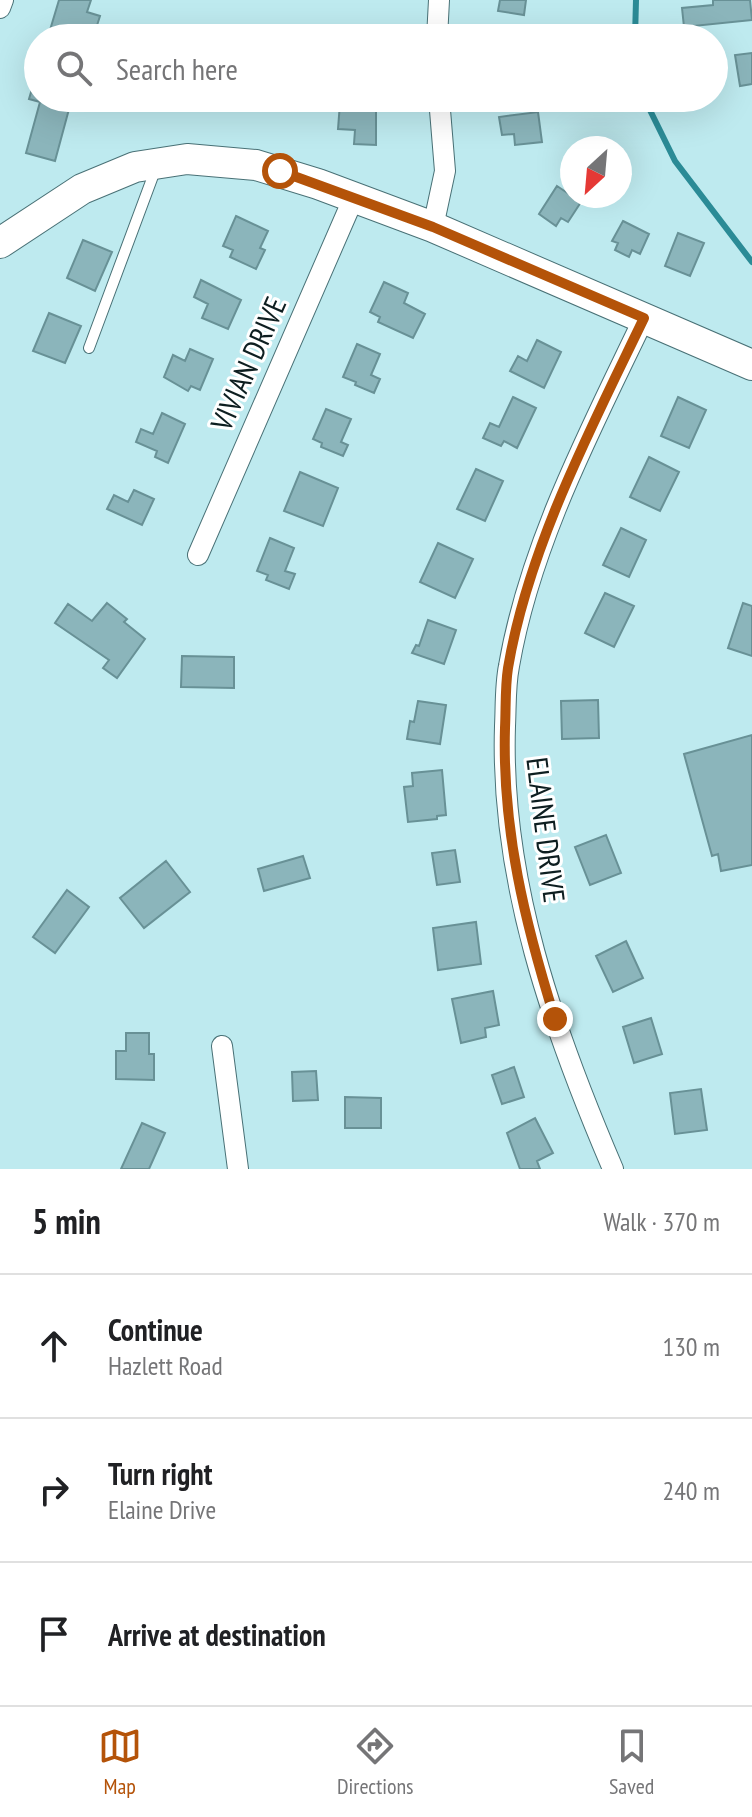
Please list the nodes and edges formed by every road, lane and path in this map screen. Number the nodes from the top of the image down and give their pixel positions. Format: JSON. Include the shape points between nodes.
{"nodes":[{"id":1,"x":3,"y":0,"type":"edge"},
{"id":2,"x":439,"y":0,"type":"edge"},
{"id":3,"x":0,"y":8,"type":"edge"},
{"id":4,"x":438,"y":24,"type":"edge"},
{"id":5,"x":440,"y":112,"type":"edge"},
{"id":6,"x":159,"y":162,"type":"junction"},
{"id":7,"x":354,"y":197,"type":"junction"},
{"id":8,"x":433,"y":227,"type":"junction"},
{"id":9,"x":0,"y":243,"type":"edge"},
{"id":10,"x":644,"y":318,"type":"junction"},
{"id":11,"x":89,"y":348,"type":"dead end"},
{"id":12,"x":752,"y":365,"type":"edge"},
{"id":13,"x":198,"y":555,"type":"dead end"},
{"id":14,"x":222,"y":1046,"type":"dead end"},
{"id":15,"x":238,"y":1169,"type":"edge"},
{"id":16,"x":613,"y":1169,"type":"edge"}],
"edges":[{"from":1,"to":3,"type":"street"},
{"from":2,"to":4,"type":"street"},
{"from":5,"to":8,"type":"street","via":[[445,171]]},
{"from":6,"to":7,"type":"street","via":[[256,165]]},
{"from":6,"to":9,"type":"street","via":[[105,177]]},
{"from":6,"to":11,"type":"lane"},
{"from":7,"to":8,"type":"street"},
{"from":7,"to":13,"type":"street","name":"VIVIAN DRIVE"},
{"from":8,"to":10,"type":"street"},
{"from":10,"to":12,"type":"street"},
{"from":10,"to":16,"type":"street","name":"ELAINE DRIVE","via":[[538,555],[518,623],[506,701],[506,805],[530,937],[555,1019]]},
{"from":14,"to":15,"type":"street"}]}
